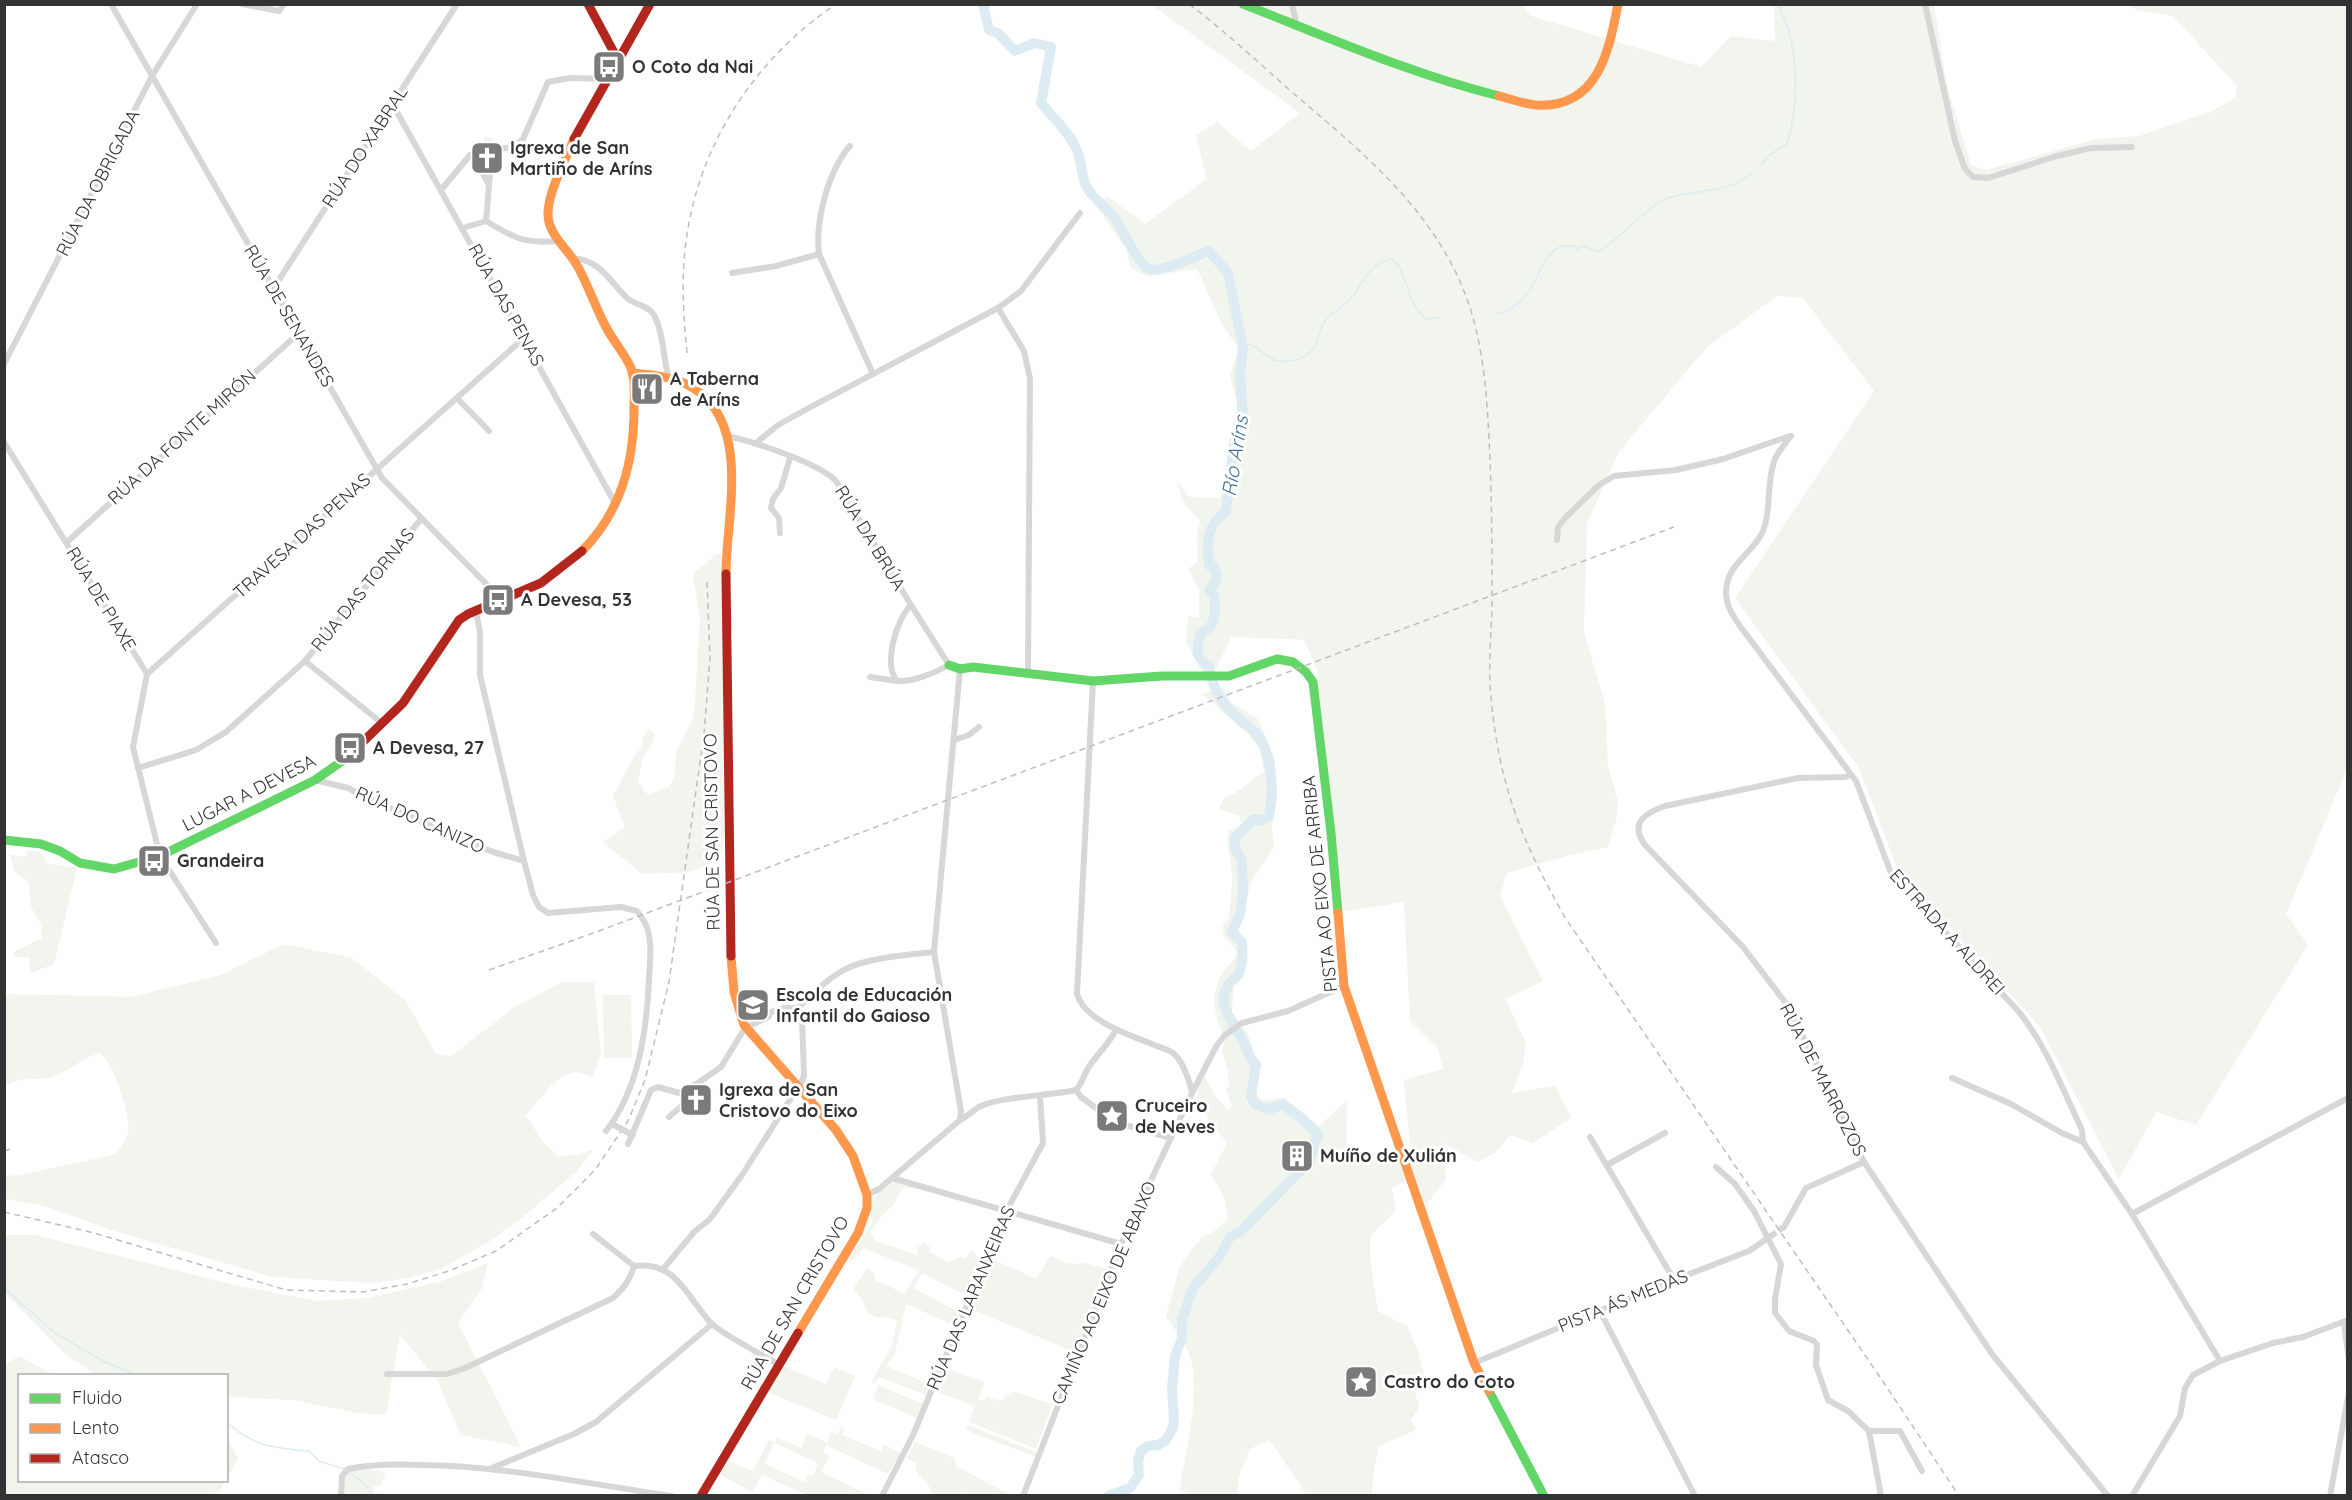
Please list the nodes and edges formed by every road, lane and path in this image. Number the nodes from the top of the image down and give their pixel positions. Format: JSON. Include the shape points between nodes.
{"nodes":[{"id":1,"x":111,"y":4,"type":"edge"},
{"id":2,"x":242,"y":4,"type":"edge"},
{"id":3,"x":284,"y":4,"type":"edge"},
{"id":4,"x":457,"y":4,"type":"edge"},
{"id":5,"x":588,"y":4,"type":"edge"},
{"id":6,"x":650,"y":4,"type":"edge"},
{"id":7,"x":1242,"y":4,"type":"edge"},
{"id":8,"x":1292,"y":4,"type":"edge"},
{"id":9,"x":1618,"y":4,"type":"edge"},
{"id":10,"x":1925,"y":4,"type":"edge"},
{"id":11,"x":194,"y":6,"type":"edge"},
{"id":12,"x":1297,"y":27,"type":"junction"},
{"id":13,"x":618,"y":60,"type":"junction"},
{"id":14,"x":152,"y":76,"type":"junction"},
{"id":15,"x":607,"y":79,"type":"junction"},
{"id":16,"x":393,"y":105,"type":"junction"},
{"id":17,"x":850,"y":146,"type":"dead end"},
{"id":18,"x":2132,"y":147,"type":"dead end"},
{"id":19,"x":488,"y":183,"type":"junction"},
{"id":20,"x":441,"y":190,"type":"junction"},
{"id":21,"x":1080,"y":213,"type":"dead end"},
{"id":22,"x":486,"y":221,"type":"junction"},
{"id":23,"x":463,"y":228,"type":"junction"},
{"id":24,"x":558,"y":241,"type":"junction"},
{"id":25,"x":819,"y":254,"type":"junction"},
{"id":26,"x":572,"y":258,"type":"junction"},
{"id":27,"x":732,"y":273,"type":"dead end"},
{"id":28,"x":273,"y":289,"type":"junction"},
{"id":29,"x":998,"y":308,"type":"junction"},
{"id":30,"x":299,"y":333,"type":"junction"},
{"id":31,"x":524,"y":338,"type":"junction"},
{"id":32,"x":4,"y":364,"type":"edge"},
{"id":33,"x":632,"y":373,"type":"junction"},
{"id":34,"x":873,"y":374,"type":"junction"},
{"id":35,"x":669,"y":379,"type":"junction"},
{"id":36,"x":457,"y":398,"type":"junction"},
{"id":37,"x":489,"y":431,"type":"dead end"},
{"id":38,"x":728,"y":436,"type":"junction"},
{"id":39,"x":4,"y":441,"type":"edge"},
{"id":40,"x":756,"y":443,"type":"junction"},
{"id":41,"x":790,"y":458,"type":"junction"},
{"id":42,"x":377,"y":469,"type":"junction"},
{"id":43,"x":616,"y":505,"type":"junction"},
{"id":44,"x":421,"y":519,"type":"junction"},
{"id":45,"x":780,"y":533,"type":"dead end"},
{"id":46,"x":1557,"y":540,"type":"dead end"},
{"id":47,"x":67,"y":542,"type":"junction"},
{"id":48,"x":502,"y":600,"type":"junction"},
{"id":49,"x":910,"y":605,"type":"junction"},
{"id":50,"x":476,"y":611,"type":"junction"},
{"id":51,"x":305,"y":661,"type":"junction"},
{"id":52,"x":949,"y":665,"type":"junction"},
{"id":53,"x":960,"y":669,"type":"junction"},
{"id":54,"x":1028,"y":673,"type":"junction"},
{"id":55,"x":147,"y":674,"type":"junction"},
{"id":56,"x":870,"y":677,"type":"dead end"},
{"id":57,"x":897,"y":681,"type":"junction"},
{"id":58,"x":1093,"y":681,"type":"junction"},
{"id":59,"x":383,"y":724,"type":"junction"},
{"id":60,"x":979,"y":727,"type":"dead end"},
{"id":61,"x":954,"y":740,"type":"junction"},
{"id":62,"x":138,"y":768,"type":"junction"},
{"id":63,"x":1851,"y":775,"type":"junction"},
{"id":64,"x":315,"y":780,"type":"junction"},
{"id":65,"x":4,"y":840,"type":"edge"},
{"id":66,"x":160,"y":856,"type":"junction"},
{"id":67,"x":524,"y":861,"type":"junction"},
{"id":68,"x":216,"y":943,"type":"dead end"},
{"id":69,"x":934,"y":952,"type":"junction"},
{"id":70,"x":1344,"y":986,"type":"junction"},
{"id":71,"x":798,"y":1008,"type":"junction"},
{"id":72,"x":744,"y":1028,"type":"junction"},
{"id":73,"x":1116,"y":1030,"type":"junction"},
{"id":74,"x":1952,"y":1078,"type":"dead end"},
{"id":75,"x":695,"y":1085,"type":"junction"},
{"id":76,"x":798,"y":1086,"type":"junction"},
{"id":77,"x":1076,"y":1090,"type":"junction"},
{"id":78,"x":1192,"y":1093,"type":"junction"},
{"id":79,"x":1040,"y":1096,"type":"junction"},
{"id":80,"x":2348,"y":1098,"type":"edge"},
{"id":81,"x":669,"y":1117,"type":"dead end"},
{"id":82,"x":960,"y":1120,"type":"junction"},
{"id":83,"x":612,"y":1124,"type":"junction"},
{"id":84,"x":606,"y":1131,"type":"dead end"},
{"id":85,"x":1665,"y":1132,"type":"dead end"},
{"id":86,"x":633,"y":1135,"type":"junction"},
{"id":87,"x":1590,"y":1137,"type":"dead end"},
{"id":88,"x":1171,"y":1138,"type":"junction"},
{"id":89,"x":2083,"y":1142,"type":"junction"},
{"id":90,"x":628,"y":1144,"type":"dead end"},
{"id":91,"x":1864,"y":1162,"type":"junction"},
{"id":92,"x":1607,"y":1166,"type":"junction"},
{"id":93,"x":1716,"y":1167,"type":"dead end"},
{"id":94,"x":892,"y":1178,"type":"junction"},
{"id":95,"x":867,"y":1195,"type":"junction"},
{"id":96,"x":1007,"y":1210,"type":"junction"},
{"id":97,"x":2132,"y":1214,"type":"junction"},
{"id":98,"x":1784,"y":1227,"type":"tunnel mouth"},
{"id":99,"x":593,"y":1234,"type":"dead end"},
{"id":100,"x":1769,"y":1238,"type":"junction"},
{"id":101,"x":1120,"y":1244,"type":"junction"},
{"id":102,"x":634,"y":1266,"type":"junction"},
{"id":103,"x":663,"y":1268,"type":"junction"},
{"id":104,"x":1674,"y":1280,"type":"junction"},
{"id":105,"x":1600,"y":1311,"type":"junction"},
{"id":106,"x":2346,"y":1321,"type":"edge"},
{"id":107,"x":712,"y":1324,"type":"junction"},
{"id":108,"x":2348,"y":1354,"type":"edge"},
{"id":109,"x":2220,"y":1361,"type":"junction"},
{"id":110,"x":1474,"y":1364,"type":"junction"},
{"id":111,"x":779,"y":1365,"type":"junction"},
{"id":112,"x":387,"y":1374,"type":"dead end"},
{"id":113,"x":2348,"y":1396,"type":"edge"},
{"id":114,"x":1869,"y":1431,"type":"junction"},
{"id":115,"x":491,"y":1468,"type":"junction"},
{"id":116,"x":1922,"y":1471,"type":"dead end"},
{"id":117,"x":341,"y":1496,"type":"edge"},
{"id":118,"x":672,"y":1496,"type":"edge"},
{"id":119,"x":701,"y":1496,"type":"edge"},
{"id":120,"x":882,"y":1496,"type":"edge"},
{"id":121,"x":1023,"y":1496,"type":"edge"},
{"id":122,"x":1544,"y":1496,"type":"edge"},
{"id":123,"x":1695,"y":1496,"type":"edge"},
{"id":124,"x":1881,"y":1496,"type":"edge"},
{"id":125,"x":2108,"y":1496,"type":"edge"},
{"id":126,"x":2132,"y":1496,"type":"edge"},
{"id":127,"x":2330,"y":1496,"type":"edge"}],
"edges":[{"from":1,"to":14,"type":"street","name":"RÚA DE SENANDES"},
{"from":2,"to":3,"type":"street","via":[[279,11]]},
{"from":4,"to":16,"type":"street","name":"RÚA DO XABRAL"},
{"from":5,"to":13,"type":"street"},
{"from":6,"to":13,"type":"street"},
{"from":7,"to":12,"type":"street"},
{"from":8,"to":12,"type":"street"},
{"from":9,"to":12,"type":"street","via":[[1611,41],[1596,77],[1576,96],[1554,104],[1535,105],[1467,87]]},
{"from":10,"to":18,"type":"street","via":[[1955,141],[1965,169],[1973,177],[1988,178],[2091,148]]},
{"from":11,"to":14,"type":"street","name":"RÚA DA OBRIGADA"},
{"from":13,"to":15,"type":"street"},
{"from":14,"to":28,"type":"street","name":"RÚA DE SENANDES"},
{"from":14,"to":32,"type":"street","name":"RÚA DA OBRIGADA"},
{"from":15,"to":19,"type":"street","via":[[548,82],[525,135],[515,146],[501,149]]},
{"from":15,"to":24,"type":"street","via":[[565,159],[553,191],[548,212],[550,228]]},
{"from":16,"to":20,"type":"street","name":"RÚA DAS PENAS"},
{"from":16,"to":28,"type":"street","name":"RÚA DO XABRAL"},
{"from":17,"to":25,"type":"street","via":[[833,170],[819,226]]},
{"from":19,"to":20,"type":"street","via":[[470,155]]},
{"from":19,"to":22,"type":"street"},
{"from":20,"to":23,"type":"street","name":"RÚA DAS PENAS"},
{"from":21,"to":29,"type":"street","via":[[1021,291]]},
{"from":22,"to":23,"type":"street"},
{"from":22,"to":24,"type":"street","via":[[528,242]]},
{"from":23,"to":31,"type":"street","name":"RÚA DAS PENAS"},
{"from":24,"to":26,"type":"street"},
{"from":25,"to":27,"type":"street"},
{"from":25,"to":34,"type":"street"},
{"from":26,"to":33,"type":"street"},
{"from":26,"to":35,"type":"street","via":[[607,273],[628,299],[654,314]]},
{"from":28,"to":30,"type":"street","name":"RÚA DE SENANDES"},
{"from":29,"to":34,"type":"street"},
{"from":29,"to":54,"type":"street","via":[[1024,351],[1030,379]]},
{"from":30,"to":42,"type":"street","name":"RÚA DE SENANDES"},
{"from":30,"to":47,"type":"street","name":"RÚA DA FONTE MIRÓN"},
{"from":31,"to":36,"type":"street","name":"TRAVESA DAS PENAS"},
{"from":31,"to":43,"type":"street","name":"RÚA DAS PENAS"},
{"from":33,"to":35,"type":"street"},
{"from":33,"to":43,"type":"street","name":"LUGAR A DEVESA","via":[[633,437],[625,484]]},
{"from":34,"to":40,"type":"street","via":[[778,425]]},
{"from":35,"to":38,"type":"street","via":[[710,400]]},
{"from":36,"to":37,"type":"street"},
{"from":36,"to":42,"type":"street","name":"TRAVESA DAS PENAS"},
{"from":38,"to":40,"type":"street","name":"RÚA DA BRÚA"},
{"from":38,"to":72,"type":"street","name":"RÚA DE SAN CRISTOVO","via":[[730,946],[734,992]]},
{"from":39,"to":47,"type":"street","name":"RÚA DE PIAXE"},
{"from":40,"to":41,"type":"street","name":"RÚA DA BRÚA"},
{"from":41,"to":45,"type":"street","via":[[782,488],[771,504],[779,518]]},
{"from":41,"to":49,"type":"street","name":"RÚA DA BRÚA","via":[[820,469],[836,481]]},
{"from":42,"to":44,"type":"street","name":"RÚA DE SENANDES"},
{"from":42,"to":55,"type":"street","name":"TRAVESA DAS PENAS"},
{"from":43,"to":48,"type":"street","name":"LUGAR A DEVESA","via":[[595,538],[579,554],[542,583]]},
{"from":44,"to":48,"type":"street","name":"RÚA DE SENANDES"},
{"from":44,"to":51,"type":"street","name":"RÚA DAS TORNAS"},
{"from":46,"to":63,"type":"street","name":"ESTRADA A ALDREI","via":[[1558,527],[1566,517],[1599,484],[1614,476],[1676,470],[1791,436],[1773,465],[1762,531],[1732,570],[1726,599],[1740,626]]},
{"from":47,"to":55,"type":"street","name":"RÚA DE PIAXE"},
{"from":48,"to":50,"type":"street","name":"LUGAR A DEVESA"},
{"from":49,"to":52,"type":"street","name":"RÚA DA BRÚA"},
{"from":49,"to":57,"type":"street","via":[[891,655]]},
{"from":50,"to":59,"type":"street","name":"LUGAR A DEVESA","via":[[456,623],[408,698]]},
{"from":50,"to":67,"type":"street","via":[[480,675]]},
{"from":51,"to":59,"type":"street","name":"RÚA DAS TORNAS"},
{"from":51,"to":62,"type":"street","name":"RÚA DAS TORNAS","via":[[226,732],[196,750]]},
{"from":52,"to":53,"type":"street","name":"PISTA AO EIXO DE ARRIBA"},
{"from":52,"to":57,"type":"street"},
{"from":53,"to":54,"type":"street","name":"PISTA AO EIXO DE ARRIBA"},
{"from":53,"to":61,"type":"street"},
{"from":54,"to":58,"type":"street","name":"PISTA AO EIXO DE ARRIBA"},
{"from":55,"to":62,"type":"street","via":[[133,747]]},
{"from":56,"to":57,"type":"street"},
{"from":58,"to":70,"type":"street","name":"PISTA AO EIXO DE ARRIBA","via":[[1229,676],[1277,659],[1293,662],[1306,672],[1313,682]]},
{"from":58,"to":73,"type":"street","via":[[1077,994],[1087,1010]]},
{"from":59,"to":64,"type":"street","name":"LUGAR A DEVESA","via":[[340,764]]},
{"from":60,"to":61,"type":"street"},
{"from":61,"to":69,"type":"street"},
{"from":62,"to":66,"type":"street"},
{"from":63,"to":89,"type":"street","name":"ESTRADA A ALDREI","via":[[1860,789],[1891,873],[2026,1022],[2048,1056],[2082,1130]]},
{"from":63,"to":91,"type":"street","name":"RÚA DE MARROZOS","via":[[1798,777],[1665,806],[1646,815],[1638,831],[1646,845],[1743,947],[1788,1006]]},
{"from":64,"to":66,"type":"street","name":"LUGAR A DEVESA"},
{"from":64,"to":67,"type":"street","name":"RÚA DO CANIZO","via":[[348,788],[493,852]]},
{"from":65,"to":66,"type":"street","name":"LUGAR A DEVESA","via":[[41,844],[80,863],[114,869]]},
{"from":66,"to":68,"type":"street"},
{"from":67,"to":83,"type":"street","via":[[533,895],[539,907],[548,913],[621,907],[637,911],[645,923],[650,939],[646,1031],[628,1090]]},
{"from":69,"to":71,"type":"street","via":[[849,967]]},
{"from":69,"to":82,"type":"street","via":[[962,1111]]},
{"from":70,"to":78,"type":"street","name":"CAMIÑO AO EIXO DE ABAIXO","via":[[1288,1011],[1237,1026],[1222,1039]]},
{"from":70,"to":110,"type":"street","name":"PISTA AO EIXO DE ARRIBA"},
{"from":71,"to":72,"type":"street","via":[[771,1012]]},
{"from":71,"to":76,"type":"street","via":[[802,1017],[804,1075]]},
{"from":72,"to":75,"type":"street","via":[[721,1066]]},
{"from":72,"to":76,"type":"street","name":"RÚA DE SAN CRISTOVO"},
{"from":73,"to":77,"type":"street"},
{"from":73,"to":78,"type":"street","via":[[1174,1053]]},
{"from":74,"to":89,"type":"street"},
{"from":75,"to":81,"type":"street","via":[[684,1104]]},
{"from":75,"to":86,"type":"street","via":[[680,1093],[658,1087],[651,1090]]},
{"from":76,"to":95,"type":"street","name":"RÚA DE SAN CRISTOVO","via":[[853,1156]]},
{"from":76,"to":103,"type":"street","via":[[710,1219]]},
{"from":77,"to":79,"type":"street"},
{"from":77,"to":88,"type":"street","via":[[1115,1122]]},
{"from":78,"to":88,"type":"street","name":"CAMIÑO AO EIXO DE ABAIXO"},
{"from":79,"to":82,"type":"street","via":[[998,1101]]},
{"from":79,"to":96,"type":"street","name":"RÚA DAS LARANXEIRAS","via":[[1043,1143]]},
{"from":80,"to":97,"type":"street"},
{"from":82,"to":94,"type":"street"},
{"from":83,"to":84,"type":"street"},
{"from":83,"to":86,"type":"street","bridge":true},
{"from":85,"to":92,"type":"street"},
{"from":86,"to":90,"type":"street"},
{"from":87,"to":92,"type":"street"},
{"from":88,"to":101,"type":"street","name":"CAMIÑO AO EIXO DE ABAIXO"},
{"from":89,"to":97,"type":"street","name":"ESTRADA A ALDREI"},
{"from":91,"to":98,"type":"street","via":[[1806,1188]]},
{"from":91,"to":125,"type":"street","name":"RÚA DE MARROZOS","via":[[1992,1354]]},
{"from":92,"to":104,"type":"street"},
{"from":93,"to":100,"type":"street","via":[[1735,1185]]},
{"from":94,"to":95,"type":"street"},
{"from":94,"to":96,"type":"street"},
{"from":95,"to":111,"type":"street","name":"RÚA DE SAN CRISTOVO","via":[[858,1233]]},
{"from":96,"to":101,"type":"street"},
{"from":96,"to":120,"type":"street","name":"RÚA DAS LARANXEIRAS","via":[[913,1434]]},
{"from":97,"to":109,"type":"street","name":"ESTRADA A ALDREI"},
{"from":99,"to":102,"type":"street"},
{"from":100,"to":104,"type":"street","name":"PISTA ÁS MEDAS","via":[[1749,1251]]},
{"from":100,"to":114,"type":"street","via":[[1781,1264],[1775,1313],[1789,1331],[1814,1341],[1816,1365],[1828,1400],[1848,1411]]},
{"from":101,"to":121,"type":"street","name":"CAMIÑO AO EIXO DE ABAIXO"},
{"from":102,"to":103,"type":"street"},
{"from":102,"to":112,"type":"street","via":[[623,1289],[613,1298],[465,1368],[447,1374]]},
{"from":103,"to":107,"type":"street"},
{"from":104,"to":105,"type":"street","name":"PISTA ÁS MEDAS"},
{"from":105,"to":110,"type":"street","name":"PISTA ÁS MEDAS"},
{"from":105,"to":123,"type":"street"},
{"from":106,"to":108,"type":"street"},
{"from":106,"to":109,"type":"street"},
{"from":107,"to":111,"type":"street"},
{"from":107,"to":115,"type":"street","via":[[596,1422]]},
{"from":109,"to":126,"type":"street","via":[[2193,1375],[2185,1388],[2180,1416]]},
{"from":110,"to":122,"type":"street","name":"PISTA AO EIXO DE ARRIBA"},
{"from":111,"to":119,"type":"street","name":"RÚA DE SAN CRISTOVO"},
{"from":113,"to":127,"type":"street"},
{"from":114,"to":116,"type":"street","via":[[1900,1431]]},
{"from":114,"to":124,"type":"street"},
{"from":115,"to":117,"type":"street","via":[[398,1464],[346,1471]]},
{"from":115,"to":118,"type":"street"}]}
